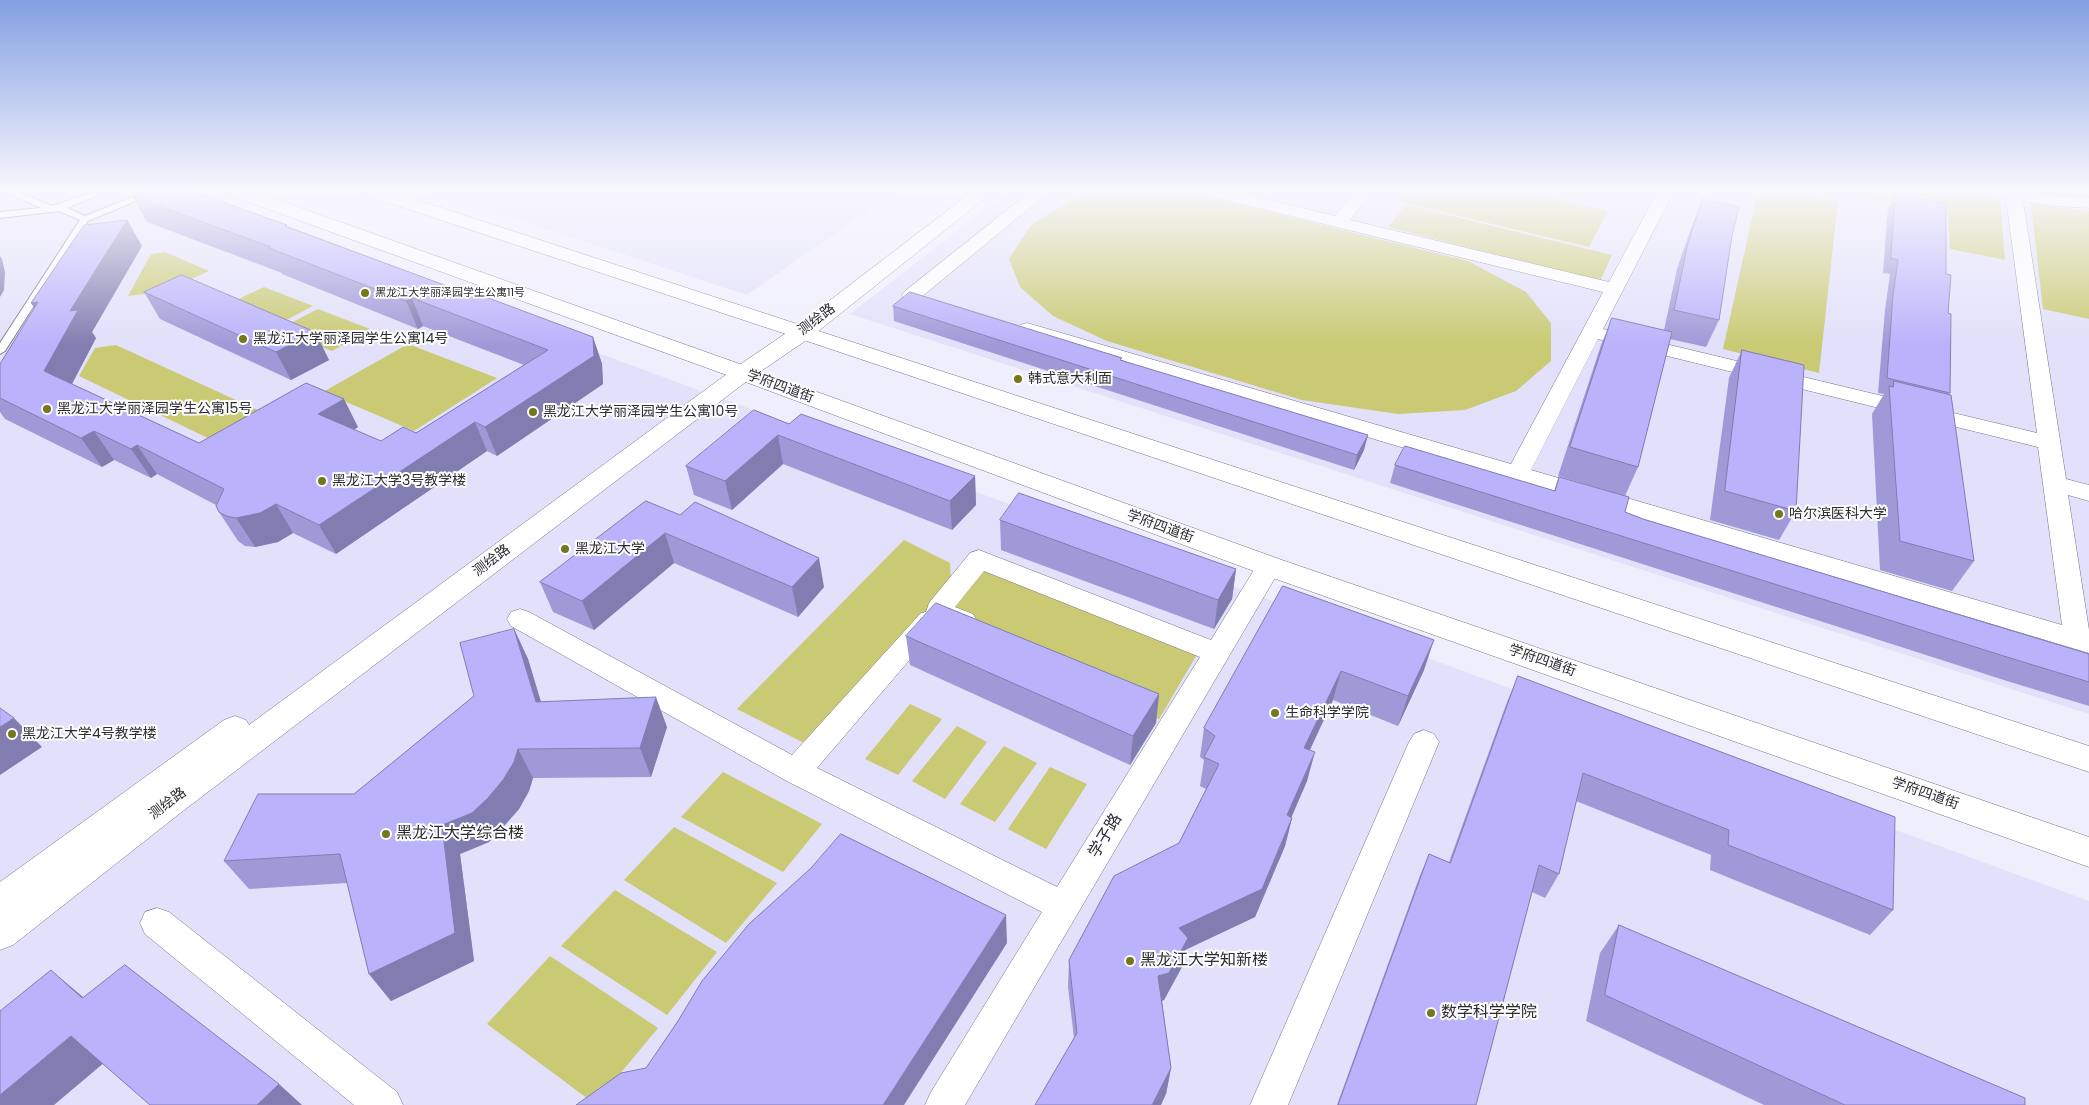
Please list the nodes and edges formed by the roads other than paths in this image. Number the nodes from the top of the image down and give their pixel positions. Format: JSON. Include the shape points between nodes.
{"nodes":[{"id":1,"x":70,"y":243,"type":"edge"},
{"id":2,"x":379,"y":243,"type":"edge"},
{"id":3,"x":528,"y":243,"type":"edge"},
{"id":4,"x":898,"y":243,"type":"edge"},
{"id":5,"x":912,"y":243,"type":"edge"},
{"id":6,"x":978,"y":243,"type":"edge"},
{"id":7,"x":1423,"y":243,"type":"edge"},
{"id":8,"x":1639,"y":243,"type":"edge"},
{"id":9,"x":2014,"y":243,"type":"edge"},
{"id":10,"x":1614,"y":289,"type":"junction"},
{"id":11,"x":941,"y":304,"type":"edge"},
{"id":12,"x":1007,"y":323,"type":"edge"},
{"id":13,"x":792,"y":328,"type":"junction"},
{"id":14,"x":1592,"y":332,"type":"junction"},
{"id":15,"x":0,"y":352,"type":"edge"},
{"id":16,"x":734,"y":370,"type":"junction"},
{"id":17,"x":2049,"y":443,"type":"junction"},
{"id":18,"x":1517,"y":474,"type":"junction"},
{"id":19,"x":2055,"y":484,"type":"junction"},
{"id":20,"x":2089,"y":493,"type":"edge"},
{"id":21,"x":1268,"y":566,"type":"junction"},
{"id":22,"x":938,"y":610,"type":"junction"},
{"id":23,"x":520,"y":619,"type":"dead end"},
{"id":24,"x":983,"y":629,"type":"edge"},
{"id":25,"x":2083,"y":642,"type":"edge"},
{"id":26,"x":1216,"y":653,"type":"junction"},
{"id":27,"x":1424,"y":742,"type":"dead end"},
{"id":28,"x":2089,"y":759,"type":"edge"},
{"id":29,"x":796,"y":771,"type":"junction"},
{"id":30,"x":2089,"y":852,"type":"edge"},
{"id":31,"x":0,"y":903,"type":"edge"},
{"id":32,"x":1064,"y":907,"type":"junction"},
{"id":33,"x":157,"y":922,"type":"dead end"},
{"id":34,"x":0,"y":933,"type":"edge"},
{"id":35,"x":384,"y":1105,"type":"edge"},
{"id":36,"x":944,"y":1105,"type":"edge"},
{"id":37,"x":1269,"y":1105,"type":"edge"}],
"edges":[{"from":1,"to":15,"type":"lane"},
{"from":2,"to":16,"type":"main road","name":"学府四道街"},
{"from":3,"to":13,"type":"main road"},
{"from":4,"to":13,"type":"main road","name":"测绘路"},
{"from":5,"to":13,"type":"main road","name":"测绘路"},
{"from":6,"to":11,"type":"street","via":[[912,295]]},
{"from":7,"to":10,"type":"street"},
{"from":8,"to":10,"type":"street"},
{"from":9,"to":17,"type":"street"},
{"from":10,"to":14,"type":"street"},
{"from":12,"to":18,"type":"street"},
{"from":13,"to":16,"type":"main road","name":"测绘路"},
{"from":13,"to":28,"type":"main road"},
{"from":14,"to":17,"type":"street"},
{"from":14,"to":18,"type":"street"},
{"from":16,"to":21,"type":"main road","name":"学府四道街"},
{"from":16,"to":31,"type":"main road","name":"测绘路"},
{"from":16,"to":34,"type":"main road","name":"测绘路"},
{"from":17,"to":19,"type":"street"},
{"from":18,"to":25,"type":"street"},
{"from":19,"to":20,"type":"street"},
{"from":19,"to":25,"type":"street"},
{"from":21,"to":26,"type":"street","name":"学子路"},
{"from":21,"to":30,"type":"main road","name":"学府四道街"},
{"from":22,"to":24,"type":"street"},
{"from":22,"to":26,"type":"street","via":[[979,559]]},
{"from":22,"to":29,"type":"street"},
{"from":23,"to":29,"type":"street"},
{"from":26,"to":32,"type":"street","name":"学子路","via":[[1168,706]]},
{"from":27,"to":37,"type":"street"},
{"from":29,"to":32,"type":"street"},
{"from":32,"to":36,"type":"street","name":"学子路"},
{"from":33,"to":35,"type":"street"}]}
